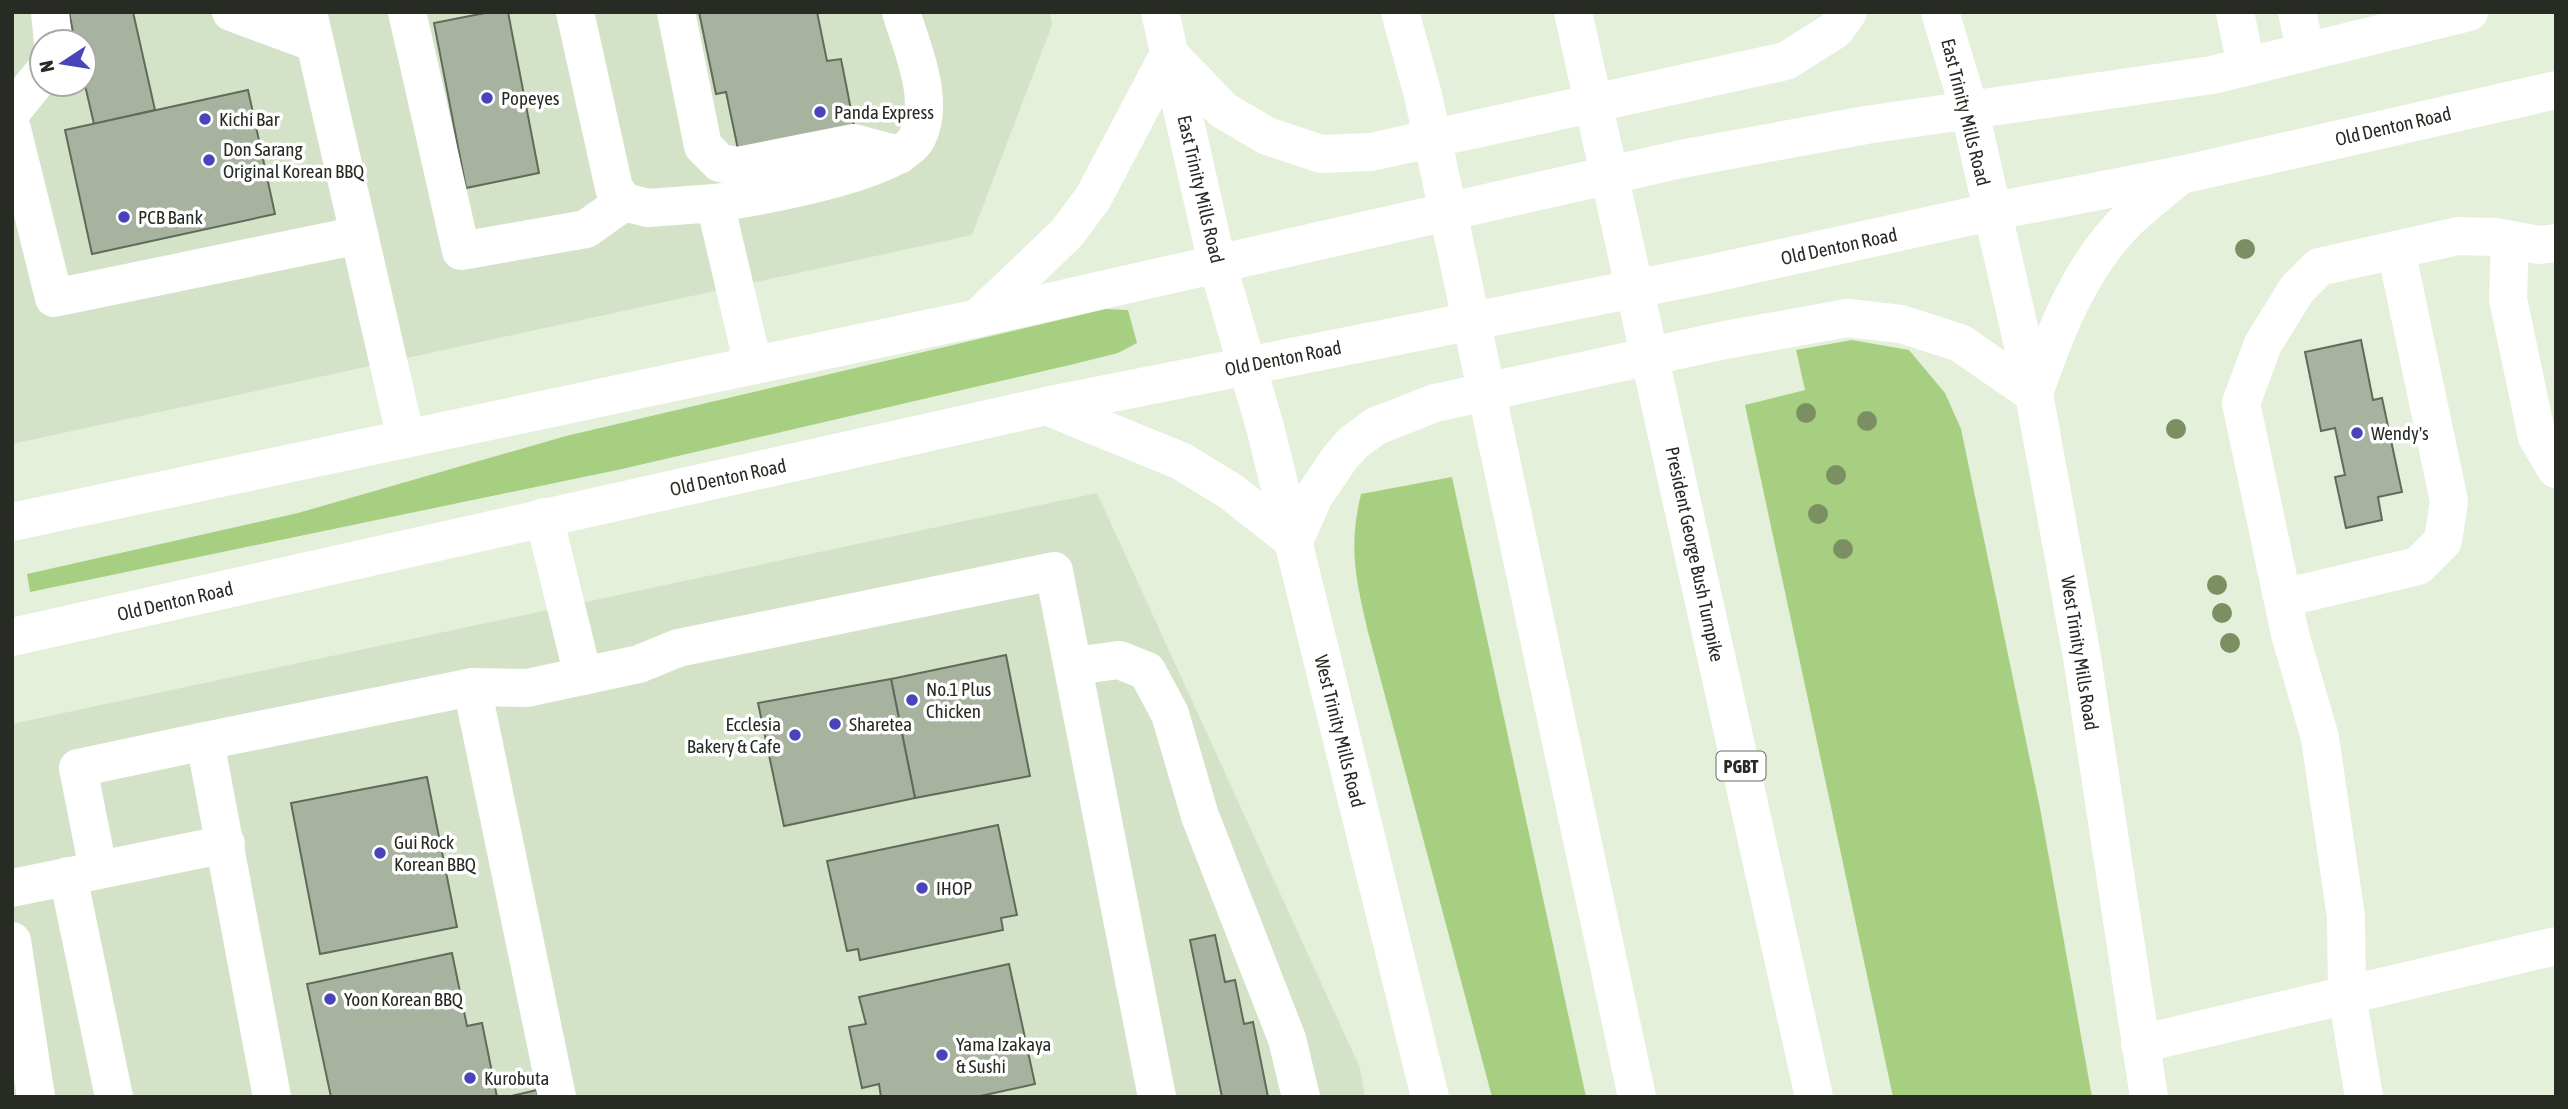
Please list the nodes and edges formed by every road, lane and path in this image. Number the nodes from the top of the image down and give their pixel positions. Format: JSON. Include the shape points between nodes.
{"nodes":[{"id":1,"x":231,"y":12,"type":"edge"},
{"id":2,"x":407,"y":12,"type":"edge"},
{"id":3,"x":575,"y":12,"type":"edge"},
{"id":4,"x":676,"y":12,"type":"edge"},
{"id":5,"x":901,"y":12,"type":"edge"},
{"id":6,"x":1160,"y":12,"type":"edge"},
{"id":7,"x":1400,"y":12,"type":"edge"},
{"id":8,"x":1573,"y":12,"type":"edge"},
{"id":9,"x":1848,"y":12,"type":"edge"},
{"id":10,"x":1940,"y":12,"type":"edge"},
{"id":11,"x":2235,"y":12,"type":"edge"},
{"id":12,"x":2297,"y":12,"type":"edge"},
{"id":13,"x":2469,"y":12,"type":"edge"},
{"id":14,"x":311,"y":27,"type":"edge"},
{"id":15,"x":2306,"y":52,"type":"junction"},
{"id":16,"x":1169,"y":54,"type":"junction"},
{"id":17,"x":2246,"y":66,"type":"junction"},
{"id":18,"x":2556,"y":90,"type":"edge"},
{"id":19,"x":28,"y":91,"type":"edge"},
{"id":20,"x":12,"y":111,"type":"edge"},
{"id":21,"x":1970,"y":112,"type":"junction"},
{"id":22,"x":12,"y":129,"type":"edge"},
{"id":23,"x":899,"y":155,"type":"junction"},
{"id":24,"x":2181,"y":175,"type":"junction"},
{"id":25,"x":624,"y":202,"type":"junction"},
{"id":26,"x":715,"y":203,"type":"junction"},
{"id":27,"x":1990,"y":212,"type":"junction"},
{"id":28,"x":359,"y":235,"type":"junction"},
{"id":29,"x":2510,"y":240,"type":"junction"},
{"id":30,"x":2556,"y":243,"type":"edge"},
{"id":31,"x":2396,"y":250,"type":"junction"},
{"id":32,"x":1217,"y":263,"type":"junction"},
{"id":33,"x":978,"y":318,"type":"junction"},
{"id":34,"x":753,"y":365,"type":"junction"},
{"id":35,"x":1248,"y":365,"type":"junction"},
{"id":36,"x":2034,"y":394,"type":"junction"},
{"id":37,"x":1046,"y":406,"type":"junction"},
{"id":38,"x":406,"y":439,"type":"junction"},
{"id":39,"x":2556,"y":469,"type":"edge"},
{"id":40,"x":544,"y":517,"type":"junction"},
{"id":41,"x":12,"y":522,"type":"edge"},
{"id":42,"x":1294,"y":541,"type":"junction"},
{"id":43,"x":2283,"y":598,"type":"junction"},
{"id":44,"x":12,"y":638,"type":"edge"},
{"id":45,"x":1074,"y":666,"type":"junction"},
{"id":46,"x":583,"y":676,"type":"junction"},
{"id":47,"x":472,"y":687,"type":"junction"},
{"id":48,"x":205,"y":741,"type":"junction"},
{"id":49,"x":226,"y":844,"type":"junction"},
{"id":50,"x":83,"y":873,"type":"junction"},
{"id":51,"x":12,"y":888,"type":"edge"},
{"id":52,"x":12,"y":941,"type":"edge"},
{"id":53,"x":2556,"y":946,"type":"edge"},
{"id":54,"x":2347,"y":995,"type":"junction"},
{"id":55,"x":2140,"y":1044,"type":"junction"},
{"id":56,"x":27,"y":1087,"type":"edge"},
{"id":57,"x":114,"y":1097,"type":"edge"},
{"id":58,"x":272,"y":1097,"type":"edge"},
{"id":59,"x":557,"y":1097,"type":"edge"},
{"id":60,"x":1157,"y":1097,"type":"edge"},
{"id":61,"x":1301,"y":1097,"type":"edge"},
{"id":62,"x":1430,"y":1097,"type":"edge"},
{"id":63,"x":1637,"y":1097,"type":"edge"},
{"id":64,"x":1814,"y":1097,"type":"edge"},
{"id":65,"x":2149,"y":1097,"type":"edge"},
{"id":66,"x":2364,"y":1097,"type":"edge"}],
"edges":[{"from":1,"to":14,"type":"main road"},
{"from":2,"to":25,"type":"main road","via":[[461,251],[586,229]]},
{"from":3,"to":25,"type":"main road","via":[[614,188]]},
{"from":4,"to":23,"type":"main road","via":[[703,146],[720,163],[738,166],[854,144]]},
{"from":5,"to":23,"type":"main road","via":[[922,86],[923,120],[917,138]]},
{"from":6,"to":16,"type":"main road","name":"East Trinity Mills Road"},
{"from":7,"to":63,"type":"main road","via":[[1426,109]]},
{"from":8,"to":64,"type":"main road","name":"President George Bush Turnpike","number":"PGBT"},
{"from":9,"to":16,"type":"main road","via":[[1835,30],[1786,61],[1371,152],[1321,154],[1267,136],[1223,110]]},
{"from":10,"to":21,"type":"main road","name":"East Trinity Mills Road"},
{"from":11,"to":17,"type":"main road"},
{"from":12,"to":15,"type":"main road"},
{"from":13,"to":15,"type":"main road"},
{"from":14,"to":28,"type":"main road"},
{"from":15,"to":17,"type":"main road"},
{"from":16,"to":32,"type":"main road","name":"East Trinity Mills Road"},
{"from":16,"to":33,"type":"main road","via":[[1093,198],[1067,233]]},
{"from":17,"to":21,"type":"main road"},
{"from":18,"to":24,"type":"main road","name":"Old Denton Road"},
{"from":19,"to":20,"type":"main road"},
{"from":21,"to":27,"type":"main road","name":"East Trinity Mills Road"},
{"from":21,"to":32,"type":"main road","via":[[1866,125],[1681,159]]},
{"from":22,"to":28,"type":"main road","via":[[54,298]]},
{"from":23,"to":26,"type":"main road","via":[[866,169]]},
{"from":24,"to":27,"type":"main road","name":"Old Denton Road"},
{"from":24,"to":36,"type":"main road","via":[[2118,230],[2089,269],[2058,324]]},
{"from":25,"to":26,"type":"main road","via":[[648,208]]},
{"from":26,"to":34,"type":"main road"},
{"from":27,"to":35,"type":"main road","name":"Old Denton Road","via":[[1714,273]]},
{"from":27,"to":36,"type":"main road","name":"West Trinity Mills Road"},
{"from":28,"to":38,"type":"main road"},
{"from":29,"to":30,"type":"main road"},
{"from":29,"to":31,"type":"main road","via":[[2458,236]]},
{"from":29,"to":39,"type":"main road","via":[[2508,299],[2538,437]]},
{"from":31,"to":43,"type":"main road","via":[[2319,267],[2263,344],[2241,403]]},
{"from":31,"to":43,"type":"main road","via":[[2449,501],[2443,541],[2418,566]]},
{"from":32,"to":33,"type":"main road"},
{"from":32,"to":35,"type":"main road","name":"East Trinity Mills Road"},
{"from":33,"to":34,"type":"main road"},
{"from":34,"to":38,"type":"main road"},
{"from":35,"to":37,"type":"main road","name":"Old Denton Road"},
{"from":35,"to":42,"type":"main road","name":"West Trinity Mills Road"},
{"from":36,"to":42,"type":"main road","via":[[1960,342],[1901,324],[1847,318],[1725,340],[1435,402],[1376,426],[1353,443],[1314,496]]},
{"from":36,"to":55,"type":"main road","name":"West Trinity Mills Road","via":[[2082,657]]},
{"from":37,"to":40,"type":"main road","name":"Old Denton Road"},
{"from":37,"to":42,"type":"main road","via":[[1181,461],[1230,491]]},
{"from":38,"to":41,"type":"main road"},
{"from":40,"to":44,"type":"main road","name":"Old Denton Road"},
{"from":40,"to":46,"type":"main road"},
{"from":42,"to":62,"type":"main road","name":"West Trinity Mills Road"},
{"from":43,"to":54,"type":"main road","via":[[2320,738],[2346,917]]},
{"from":45,"to":46,"type":"main road","via":[[1054,571],[678,648],[639,664]]},
{"from":45,"to":60,"type":"main road"},
{"from":45,"to":61,"type":"main road","via":[[1119,660],[1147,671],[1170,714],[1200,816],[1287,1039]]},
{"from":46,"to":47,"type":"main road","via":[[527,688]]},
{"from":47,"to":48,"type":"main road"},
{"from":47,"to":59,"type":"main road"},
{"from":48,"to":49,"type":"main road"},
{"from":48,"to":50,"type":"main road","via":[[78,768]]},
{"from":49,"to":50,"type":"main road"},
{"from":49,"to":58,"type":"main road"},
{"from":50,"to":51,"type":"main road"},
{"from":50,"to":57,"type":"main road"},
{"from":52,"to":56,"type":"main road"},
{"from":53,"to":54,"type":"main road"},
{"from":54,"to":55,"type":"main road"},
{"from":54,"to":66,"type":"main road"},
{"from":55,"to":65,"type":"main road","name":"West Trinity Mills Road"}]}
